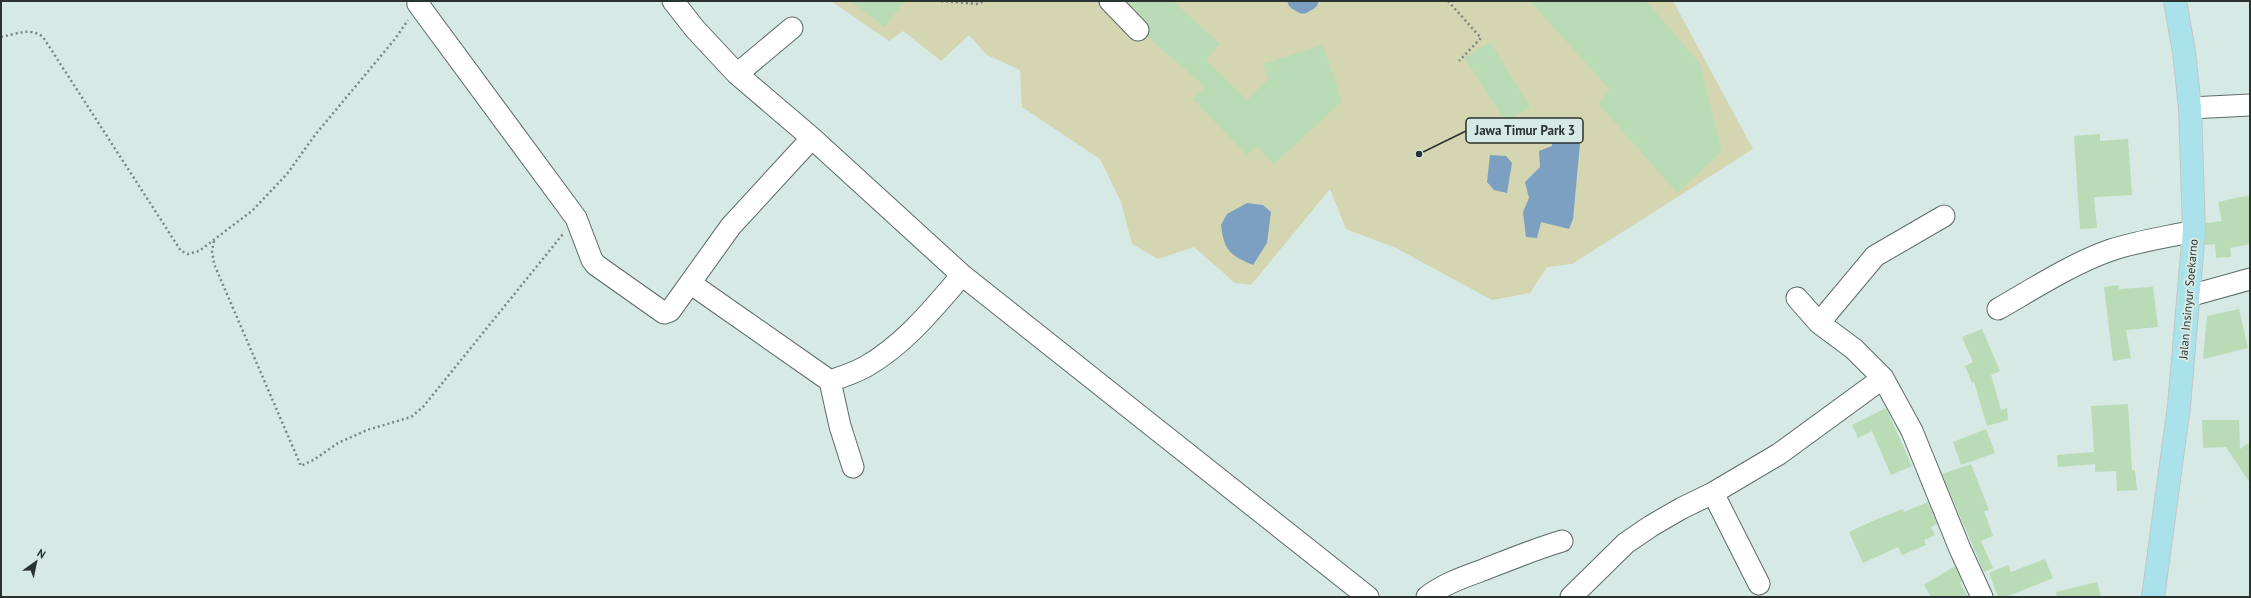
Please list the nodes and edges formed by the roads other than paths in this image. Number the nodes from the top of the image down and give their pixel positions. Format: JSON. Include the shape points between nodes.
{"nodes":[{"id":1,"x":673,"y":1,"type":"edge"},
{"id":2,"x":1110,"y":1,"type":"edge"},
{"id":3,"x":2174,"y":1,"type":"edge"},
{"id":4,"x":419,"y":3,"type":"edge"},
{"id":5,"x":792,"y":28,"type":"dead end"},
{"id":6,"x":1138,"y":30,"type":"dead end"},
{"id":7,"x":737,"y":74,"type":"junction"},
{"id":8,"x":2250,"y":105,"type":"edge"},
{"id":9,"x":2190,"y":108,"type":"junction"},
{"id":10,"x":812,"y":138,"type":"junction"},
{"id":11,"x":1944,"y":216,"type":"dead end"},
{"id":12,"x":2194,"y":231,"type":"junction"},
{"id":13,"x":962,"y":275,"type":"junction"},
{"id":14,"x":2250,"y":279,"type":"edge"},
{"id":15,"x":690,"y":283,"type":"junction"},
{"id":16,"x":2189,"y":296,"type":"junction"},
{"id":17,"x":1797,"y":298,"type":"dead end"},
{"id":18,"x":1998,"y":309,"type":"dead end"},
{"id":19,"x":1819,"y":323,"type":"junction"},
{"id":20,"x":1883,"y":378,"type":"junction"},
{"id":21,"x":830,"y":381,"type":"junction"},
{"id":22,"x":853,"y":467,"type":"dead end"},
{"id":23,"x":1713,"y":493,"type":"junction"},
{"id":24,"x":1562,"y":541,"type":"dead end"},
{"id":25,"x":1759,"y":584,"type":"dead end"},
{"id":26,"x":1368,"y":597,"type":"edge"},
{"id":27,"x":1427,"y":597,"type":"edge"},
{"id":28,"x":1571,"y":597,"type":"edge"},
{"id":29,"x":1982,"y":597,"type":"edge"},
{"id":30,"x":2153,"y":597,"type":"edge"}],
"edges":[{"from":1,"to":7,"type":"street"},
{"from":2,"to":6,"type":"street"},
{"from":3,"to":9,"type":"main road","name":"Jalan Insinyur Soekarno","via":[[2184,52]]},
{"from":4,"to":15,"type":"street","via":[[576,218],[596,266],[659,310],[668,313]]},
{"from":5,"to":7,"type":"street"},
{"from":7,"to":10,"type":"street"},
{"from":8,"to":9,"type":"street"},
{"from":9,"to":12,"type":"main road","name":"Jalan Insinyur Soekarno"},
{"from":10,"to":13,"type":"street"},
{"from":10,"to":15,"type":"street","via":[[731,226]]},
{"from":11,"to":19,"type":"street","via":[[1875,256]]},
{"from":12,"to":16,"type":"main road","name":"Jalan Insinyur Soekarno"},
{"from":12,"to":18,"type":"street","via":[[2109,251],[2050,279]]},
{"from":13,"to":21,"type":"street","via":[[931,312],[883,356],[863,368]]},
{"from":13,"to":26,"type":"street"},
{"from":14,"to":16,"type":"street"},
{"from":15,"to":21,"type":"street"},
{"from":16,"to":30,"type":"main road","name":"Jalan Insinyur Soekarno","via":[[2179,406]]},
{"from":17,"to":19,"type":"street"},
{"from":19,"to":20,"type":"street","via":[[1854,349]]},
{"from":20,"to":23,"type":"street","via":[[1779,454]]},
{"from":20,"to":29,"type":"street","via":[[1912,431]]},
{"from":21,"to":22,"type":"street"},
{"from":23,"to":25,"type":"street"},
{"from":23,"to":28,"type":"street","via":[[1682,508],[1626,544]]},
{"from":24,"to":27,"type":"street","via":[[1537,548],[1459,579]]}]}
